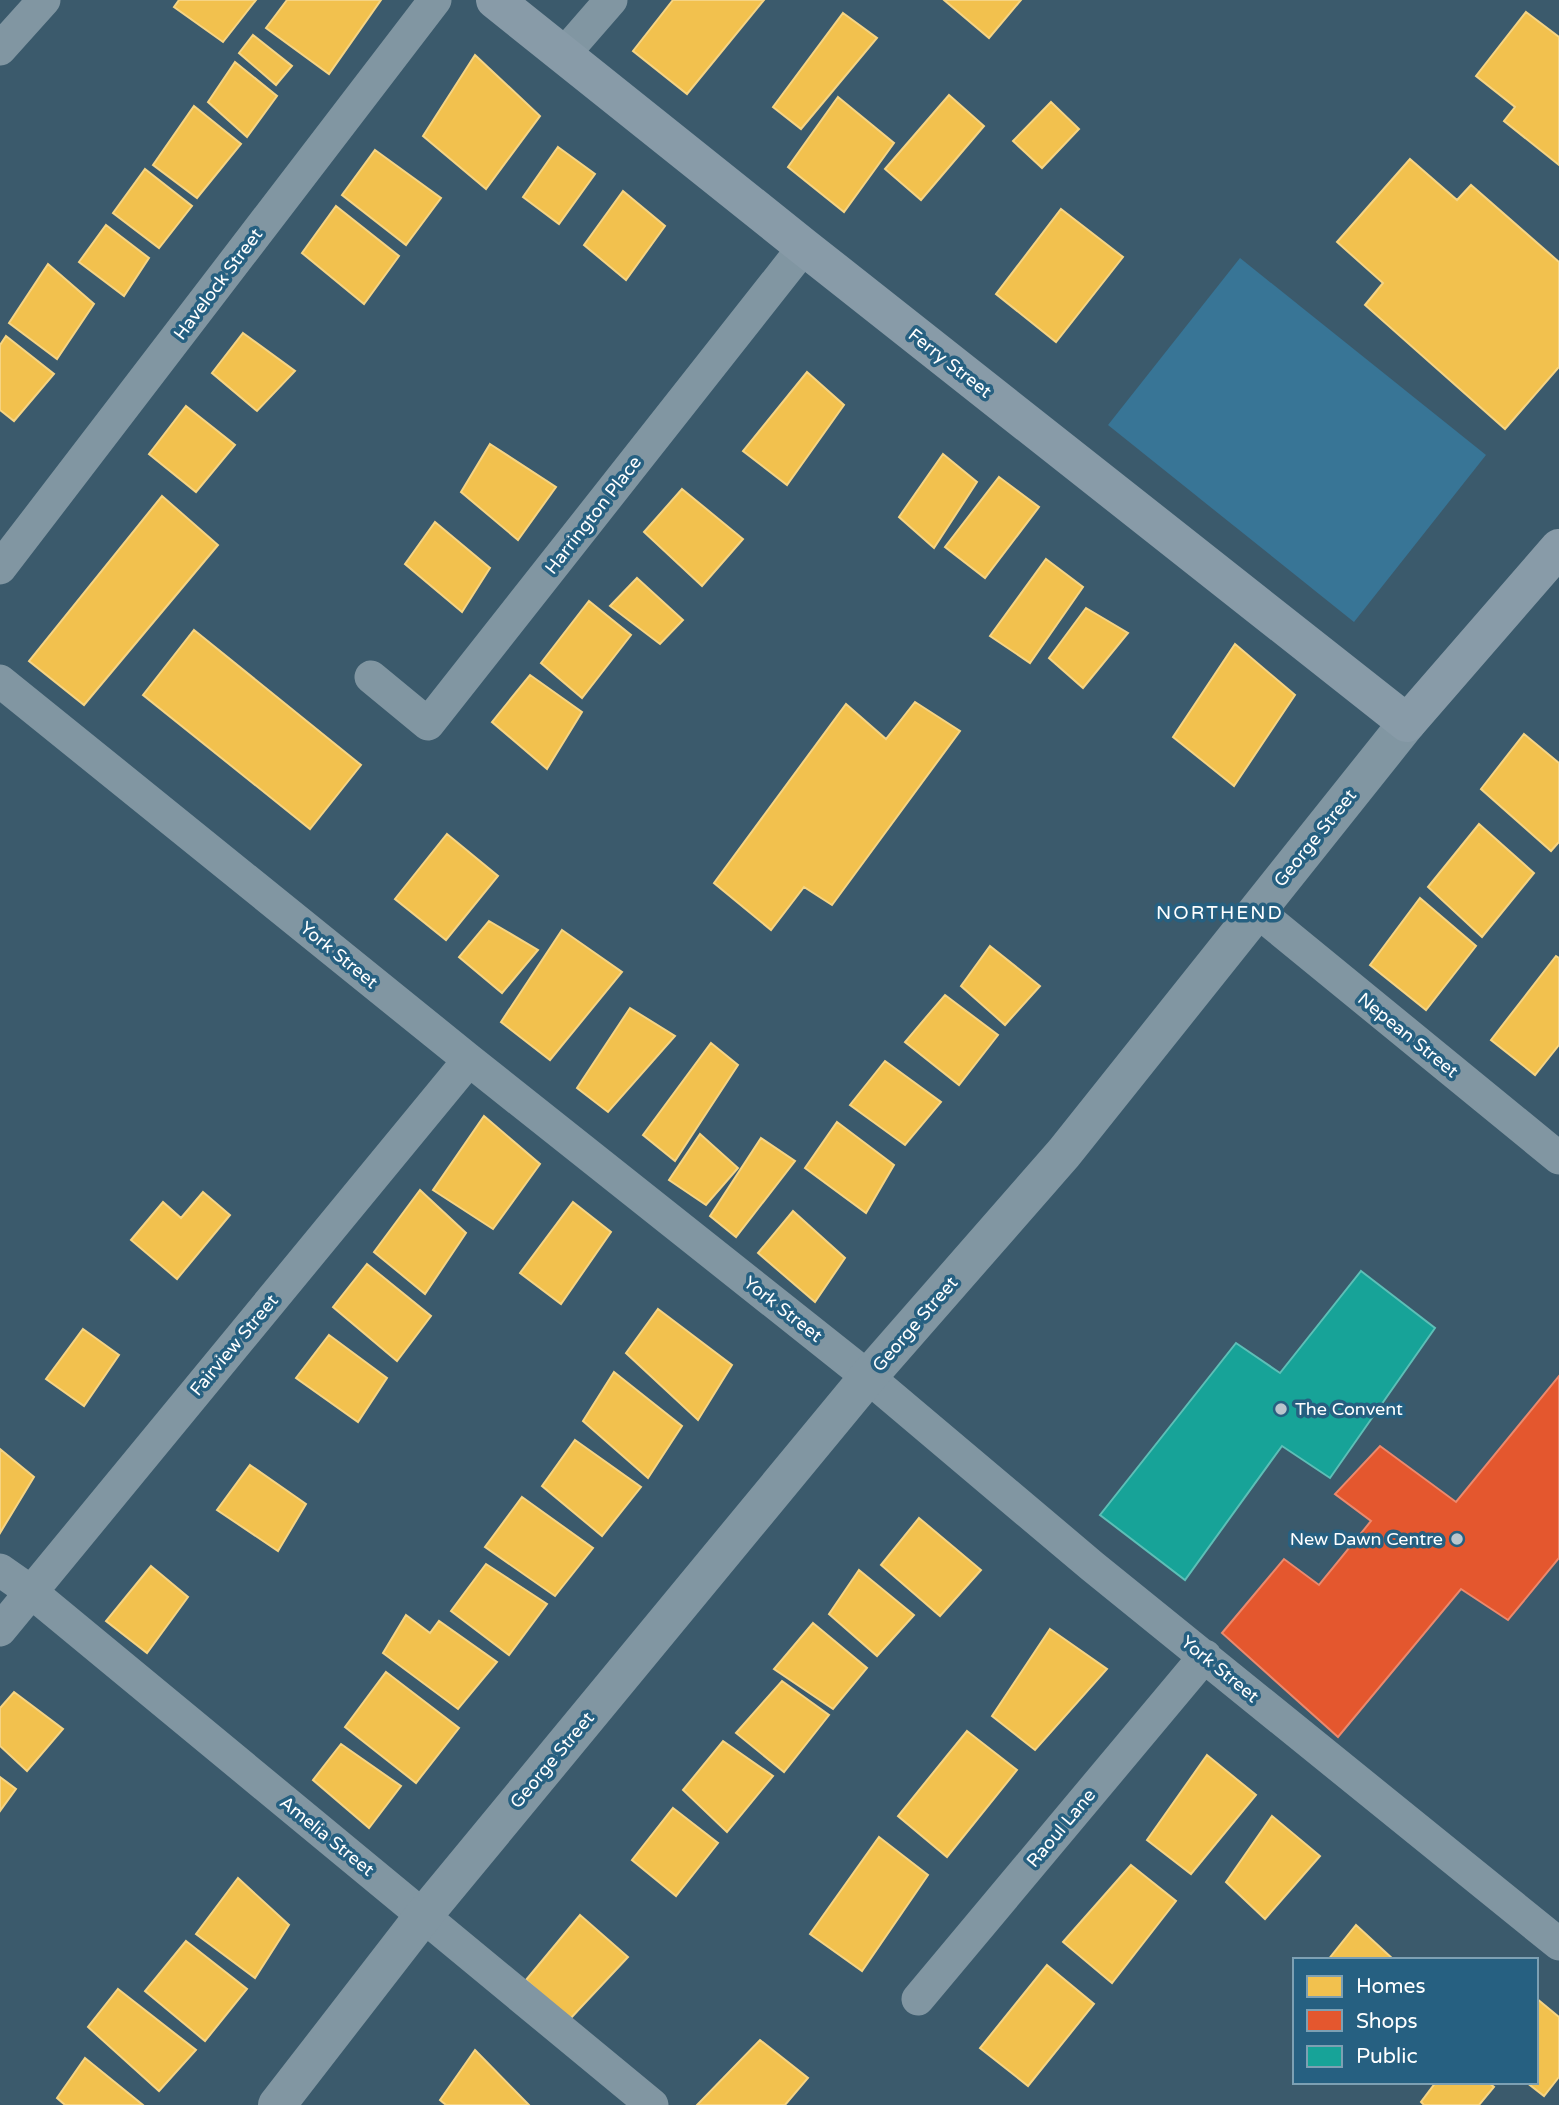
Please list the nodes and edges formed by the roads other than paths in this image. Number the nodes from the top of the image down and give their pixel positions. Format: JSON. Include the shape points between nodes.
{"nodes":[{"id":1,"x":44,"y":0,"type":"edge"},
{"id":2,"x":435,"y":0,"type":"edge"},
{"id":3,"x":495,"y":0,"type":"edge"},
{"id":4,"x":611,"y":0,"type":"edge"},
{"id":5,"x":0,"y":49,"type":"edge"},
{"id":6,"x":564,"y":54,"type":"junction"},
{"id":7,"x":804,"y":247,"type":"junction"},
{"id":8,"x":1559,"y":548,"type":"edge"},
{"id":9,"x":0,"y":568,"type":"edge"},
{"id":10,"x":371,"y":677,"type":"dead end"},
{"id":11,"x":0,"y":681,"type":"edge"},
{"id":12,"x":1407,"y":723,"type":"junction"},
{"id":13,"x":1257,"y":911,"type":"junction"},
{"id":14,"x":469,"y":1060,"type":"junction"},
{"id":15,"x":1559,"y":1158,"type":"edge"},
{"id":16,"x":868,"y":1377,"type":"junction"},
{"id":17,"x":0,"y":1570,"type":"edge"},
{"id":18,"x":30,"y":1591,"type":"junction"},
{"id":19,"x":0,"y":1630,"type":"edge"},
{"id":20,"x":1205,"y":1656,"type":"junction"},
{"id":21,"x":425,"y":1915,"type":"junction"},
{"id":22,"x":1559,"y":1944,"type":"edge"},
{"id":23,"x":918,"y":1999,"type":"dead end"},
{"id":24,"x":277,"y":2105,"type":"edge"},
{"id":25,"x":652,"y":2105,"type":"edge"}],
"edges":[{"from":1,"to":5,"type":"street"},
{"from":2,"to":9,"type":"street","name":"Havelock Street"},
{"from":3,"to":6,"type":"main road","name":"Ferry Street"},
{"from":4,"to":6,"type":"street"},
{"from":6,"to":7,"type":"main road","name":"Ferry Street"},
{"from":7,"to":10,"type":"street","name":"Harrington Place","via":[[428,724]]},
{"from":7,"to":12,"type":"main road","name":"Ferry Street"},
{"from":8,"to":12,"type":"main road","name":"George Street"},
{"from":11,"to":14,"type":"street","name":"York Street"},
{"from":12,"to":13,"type":"street","name":"George Street"},
{"from":13,"to":15,"type":"street","name":"Nepean Street"},
{"from":13,"to":16,"type":"street","name":"George Street","via":[[1064,1153]]},
{"from":14,"to":16,"type":"street","name":"York Street"},
{"from":14,"to":18,"type":"street","name":"Fairview Street"},
{"from":16,"to":20,"type":"street","name":"York Street"},
{"from":16,"to":21,"type":"street","name":"George Street"},
{"from":17,"to":18,"type":"street","name":"Amelia Street"},
{"from":18,"to":19,"type":"street","name":"Fairview Street"},
{"from":18,"to":21,"type":"street","name":"Amelia Street"},
{"from":20,"to":22,"type":"street","name":"York Street"},
{"from":20,"to":23,"type":"street","name":"Raoul Lane"},
{"from":21,"to":24,"type":"street","name":"George Street"},
{"from":21,"to":25,"type":"street","name":"Amelia Street"}]}
